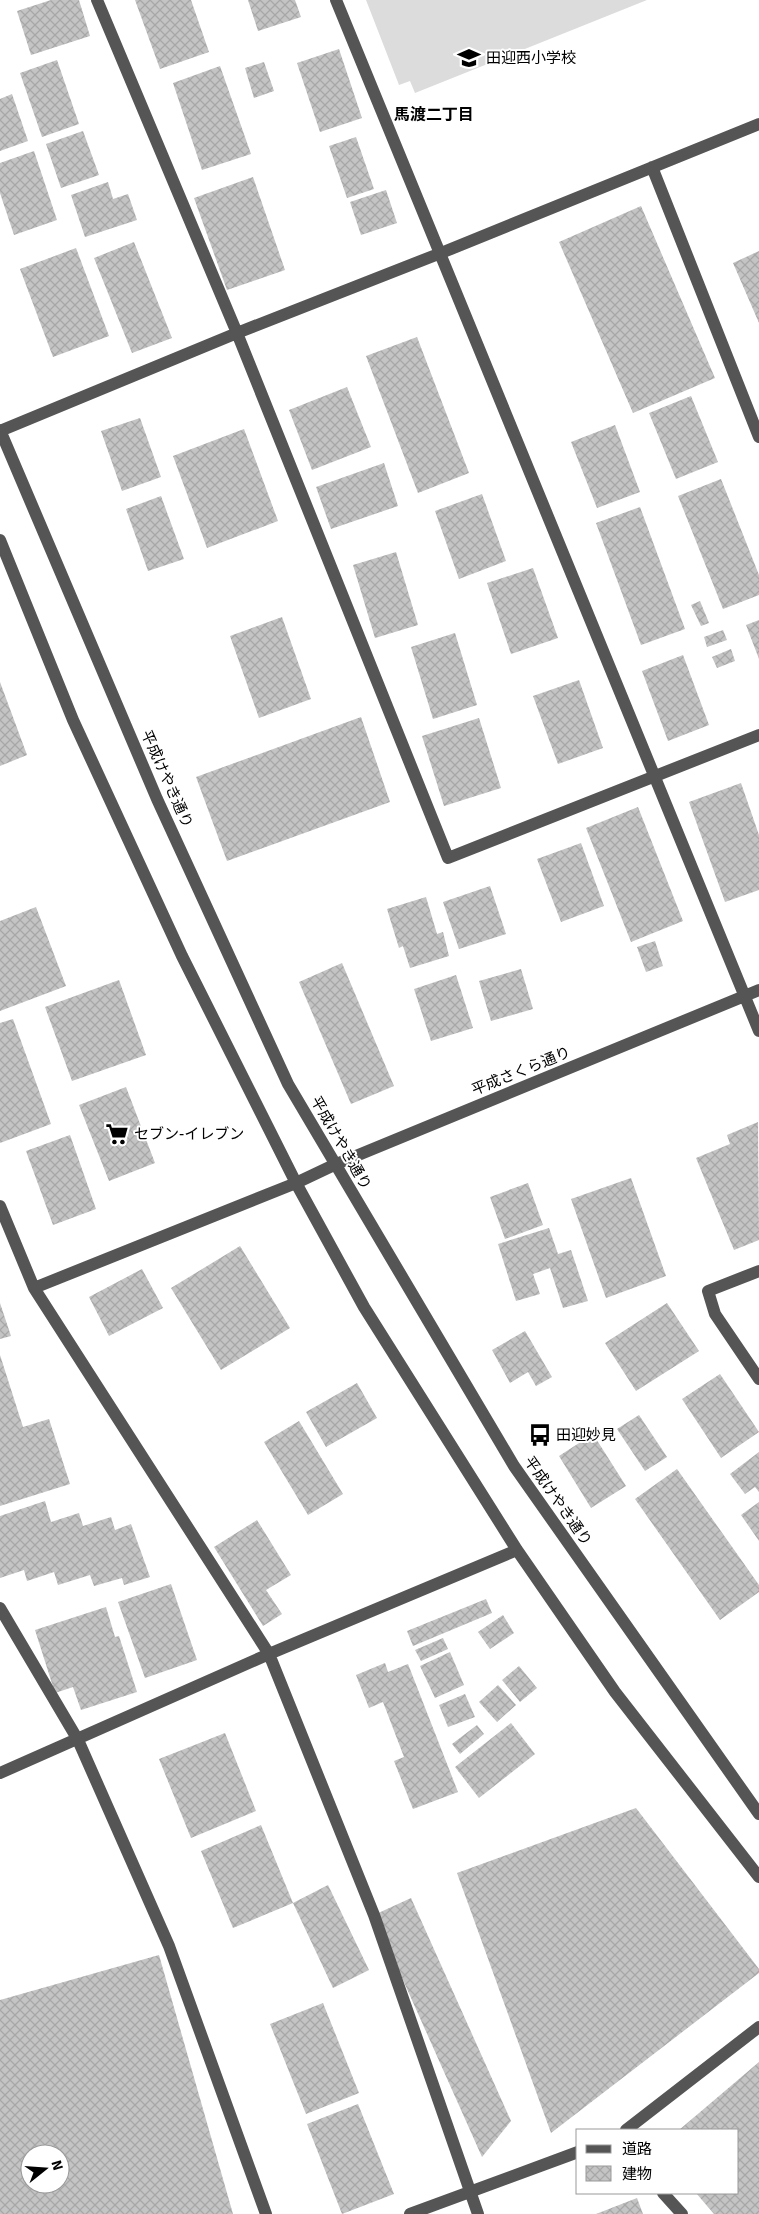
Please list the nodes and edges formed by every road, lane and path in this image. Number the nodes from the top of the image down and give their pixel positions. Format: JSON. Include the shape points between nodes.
{"nodes":[{"id":1,"x":97,"y":0,"type":"edge"},
{"id":2,"x":336,"y":0,"type":"edge"},
{"id":3,"x":759,"y":124,"type":"edge"},
{"id":4,"x":652,"y":167,"type":"junction"},
{"id":5,"x":441,"y":253,"type":"junction"},
{"id":6,"x":237,"y":333,"type":"junction"},
{"id":7,"x":0,"y":431,"type":"edge"},
{"id":8,"x":759,"y":437,"type":"edge"},
{"id":9,"x":0,"y":540,"type":"edge"},
{"id":10,"x":759,"y":735,"type":"edge"},
{"id":11,"x":655,"y":778,"type":"junction"},
{"id":12,"x":759,"y":990,"type":"edge"},
{"id":13,"x":744,"y":996,"type":"junction"},
{"id":14,"x":759,"y":1031,"type":"edge"},
{"id":15,"x":334,"y":1165,"type":"junction"},
{"id":16,"x":296,"y":1183,"type":"junction"},
{"id":17,"x":0,"y":1206,"type":"edge"},
{"id":18,"x":759,"y":1271,"type":"edge"},
{"id":19,"x":34,"y":1288,"type":"junction"},
{"id":20,"x":759,"y":1379,"type":"edge"},
{"id":21,"x":517,"y":1550,"type":"junction"},
{"id":22,"x":0,"y":1608,"type":"edge"},
{"id":23,"x":270,"y":1654,"type":"junction"},
{"id":24,"x":78,"y":1740,"type":"junction"},
{"id":25,"x":0,"y":1773,"type":"edge"},
{"id":26,"x":759,"y":1814,"type":"edge"},
{"id":27,"x":759,"y":1877,"type":"edge"},
{"id":28,"x":759,"y":2027,"type":"edge"},
{"id":29,"x":627,"y":2129,"type":"edge"},
{"id":30,"x":576,"y":2153,"type":"edge"},
{"id":31,"x":469,"y":2191,"type":"junction"},
{"id":32,"x":664,"y":2194,"type":"edge"},
{"id":33,"x":266,"y":2214,"type":"edge"},
{"id":34,"x":410,"y":2214,"type":"edge"},
{"id":35,"x":478,"y":2214,"type":"edge"},
{"id":36,"x":682,"y":2214,"type":"edge"}],
"edges":[{"from":1,"to":6,"type":"street"},
{"from":2,"to":5,"type":"street"},
{"from":3,"to":4,"type":"street"},
{"from":4,"to":5,"type":"street"},
{"from":4,"to":8,"type":"street"},
{"from":5,"to":6,"type":"street"},
{"from":5,"to":11,"type":"street"},
{"from":6,"to":7,"type":"street"},
{"from":6,"to":11,"type":"street","via":[[448,858]]},
{"from":7,"to":15,"type":"street","name":"平成けやき通り","via":[[161,808],[288,1084]]},
{"from":9,"to":16,"type":"street","via":[[73,720],[178,947]]},
{"from":10,"to":11,"type":"street"},
{"from":11,"to":13,"type":"street"},
{"from":12,"to":13,"type":"street","name":"平成さくら通り"},
{"from":13,"to":14,"type":"street"},
{"from":13,"to":15,"type":"street","name":"平成さくら通り"},
{"from":15,"to":16,"type":"street","name":"平成さくら通り"},
{"from":15,"to":26,"type":"street","name":"平成けやき通り","via":[[514,1466]]},
{"from":16,"to":19,"type":"street","name":"平成さくら通り"},
{"from":16,"to":21,"type":"street","via":[[364,1307]]},
{"from":17,"to":19,"type":"street"},
{"from":18,"to":20,"type":"street","via":[[708,1291],[714,1314]]},
{"from":19,"to":23,"type":"street"},
{"from":21,"to":23,"type":"street"},
{"from":21,"to":27,"type":"street","via":[[615,1692]]},
{"from":22,"to":24,"type":"street"},
{"from":23,"to":24,"type":"street"},
{"from":23,"to":31,"type":"street","via":[[374,1915]]},
{"from":24,"to":25,"type":"street"},
{"from":24,"to":33,"type":"street","via":[[169,1946]]},
{"from":28,"to":29,"type":"street"},
{"from":30,"to":31,"type":"street"},
{"from":31,"to":34,"type":"street"},
{"from":31,"to":35,"type":"street"},
{"from":32,"to":36,"type":"street"}]}
